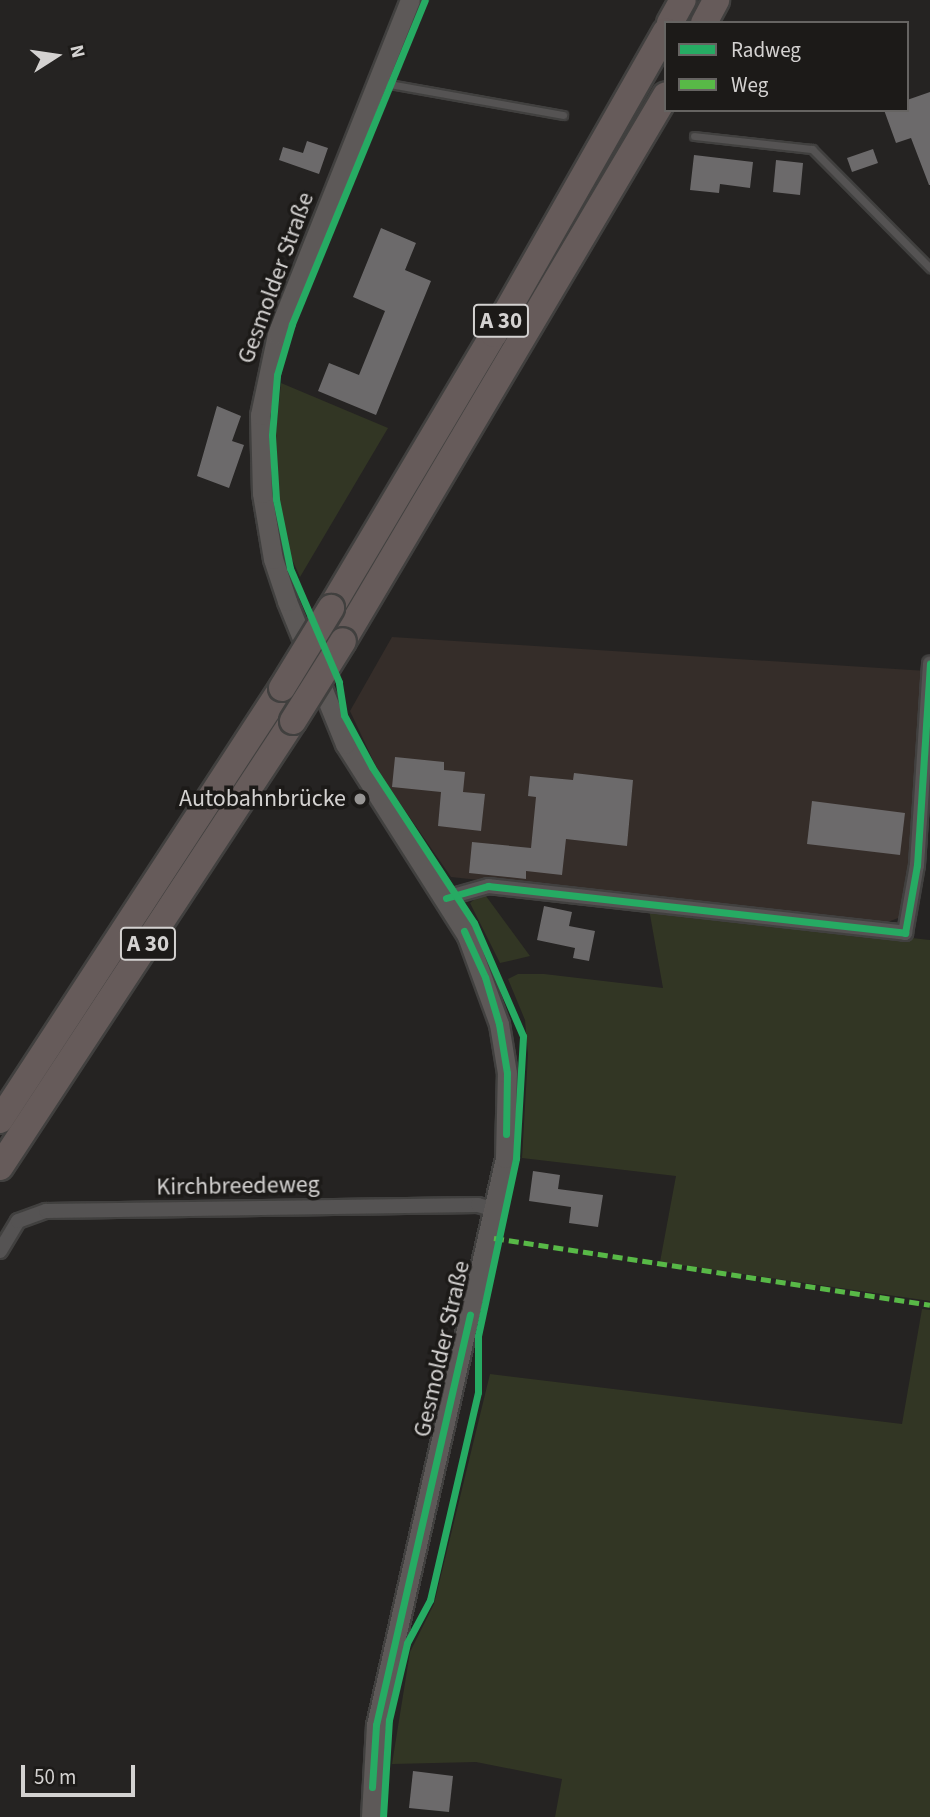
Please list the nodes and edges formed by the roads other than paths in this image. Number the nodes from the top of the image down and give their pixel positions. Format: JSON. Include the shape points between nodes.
{"nodes":[{"id":1,"x":410,"y":0,"type":"edge"},
{"id":2,"x":682,"y":0,"type":"edge"},
{"id":3,"x":716,"y":0,"type":"edge"},
{"id":4,"x":671,"y":21,"type":"edge"},
{"id":5,"x":705,"y":21,"type":"edge"},
{"id":6,"x":664,"y":35,"type":"edge"},
{"id":7,"x":378,"y":82,"type":"junction"},
{"id":8,"x":664,"y":98,"type":"edge"},
{"id":9,"x":563,"y":115,"type":"dead end"},
{"id":10,"x":694,"y":136,"type":"dead end"},
{"id":11,"x":930,"y":268,"type":"edge"},
{"id":12,"x":930,"y":663,"type":"edge"},
{"id":13,"x":446,"y":898,"type":"junction"},
{"id":14,"x":0,"y":1120,"type":"edge"},
{"id":15,"x":0,"y":1167,"type":"edge"},
{"id":16,"x":495,"y":1210,"type":"junction"},
{"id":17,"x":0,"y":1251,"type":"edge"},
{"id":18,"x":371,"y":1817,"type":"edge"}],
"edges":[{"from":1,"to":7,"type":"street","name":"Gesmolder Straße"},
{"from":2,"to":4,"type":"highway"},
{"from":3,"to":5,"type":"highway"},
{"from":6,"to":14,"type":"highway","number":"A 30","bridge":true,"via":[[331,608]]},
{"from":7,"to":9,"type":"lane"},
{"from":7,"to":13,"type":"street","name":"Gesmolder Straße","via":[[276,334],[260,415],[261,480],[273,559],[339,730]]},
{"from":8,"to":15,"type":"highway","number":"A 30","bridge":true,"via":[[343,641]]},
{"from":10,"to":11,"type":"lane","via":[[813,149]]},
{"from":12,"to":13,"type":"street","via":[[916,865],[905,933],[488,886]]},
{"from":13,"to":16,"type":"street","name":"Gesmolder Straße","via":[[485,977],[505,1055],[505,1158]]},
{"from":16,"to":17,"type":"street","name":"Kirchbreedeweg","via":[[478,1205],[46,1211],[18,1222]]},
{"from":16,"to":18,"type":"street","name":"Gesmolder Straße","via":[[376,1725]]}]}
